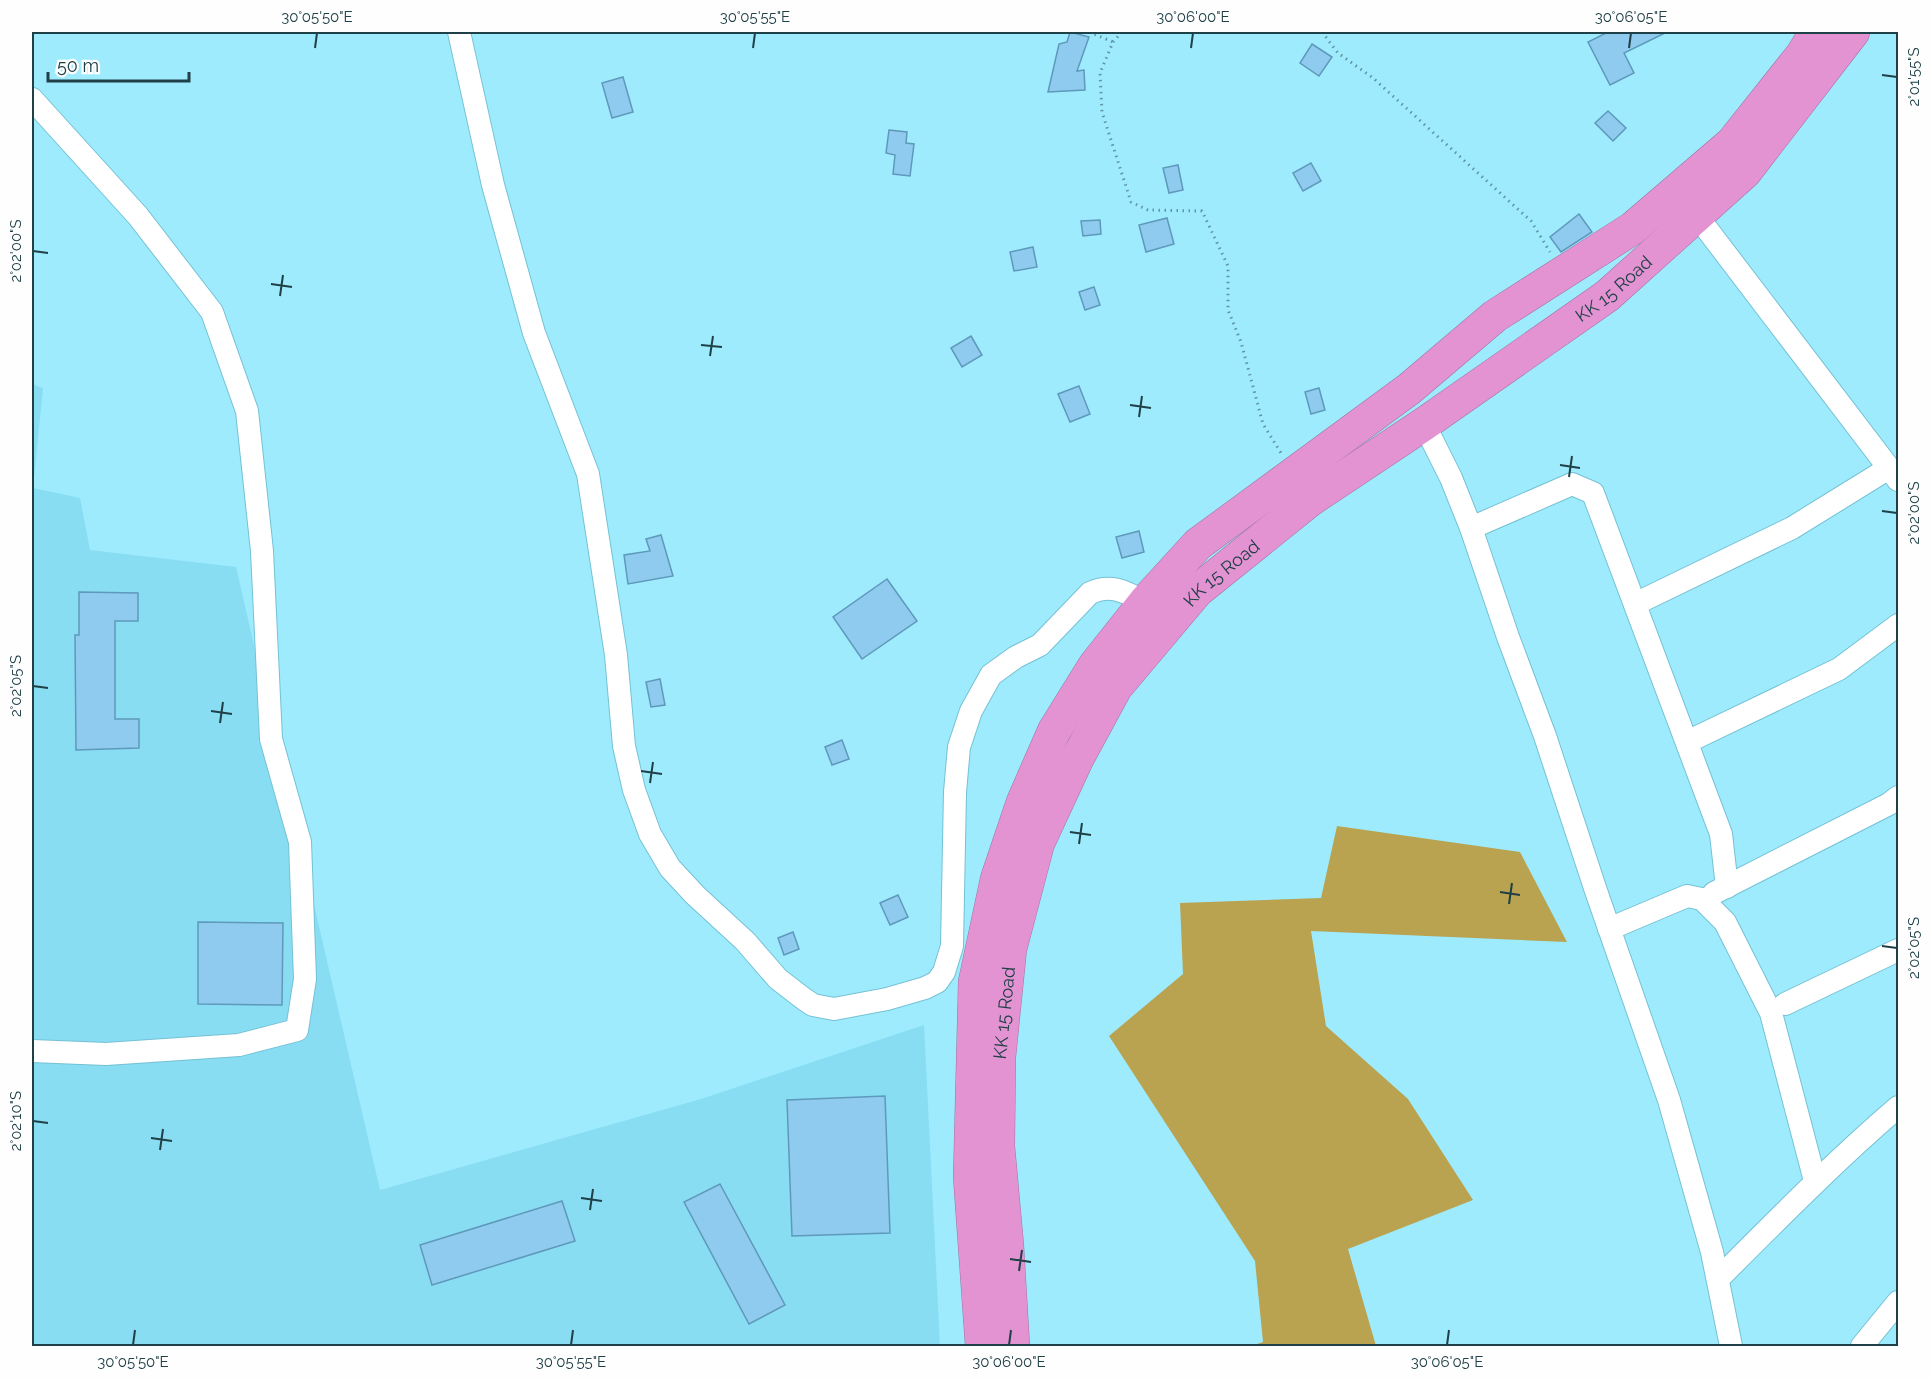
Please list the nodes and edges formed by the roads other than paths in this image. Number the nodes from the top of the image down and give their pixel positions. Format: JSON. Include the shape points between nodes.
{"nodes":[{"id":1,"x":459,"y":32,"type":"edge"},
{"id":2,"x":1816,"y":32,"type":"edge"},
{"id":3,"x":1853,"y":32,"type":"edge"},
{"id":4,"x":32,"y":99,"type":"edge"},
{"id":5,"x":1696,"y":216,"type":"junction"},
{"id":6,"x":1424,"y":424,"type":"junction"},
{"id":7,"x":1894,"y":474,"type":"edge"},
{"id":8,"x":1471,"y":528,"type":"junction"},
{"id":9,"x":1145,"y":602,"type":"junction"},
{"id":10,"x":1635,"y":604,"type":"junction"},
{"id":11,"x":1899,"y":625,"type":"edge"},
{"id":12,"x":1687,"y":742,"type":"junction"},
{"id":13,"x":1899,"y":796,"type":"edge"},
{"id":14,"x":1726,"y":887,"type":"junction"},
{"id":15,"x":1702,"y":899,"type":"junction"},
{"id":16,"x":1609,"y":929,"type":"junction"},
{"id":17,"x":1899,"y":950,"type":"edge"},
{"id":18,"x":1785,"y":1004,"type":"dead end"},
{"id":19,"x":32,"y":1050,"type":"edge"},
{"id":20,"x":1899,"y":1107,"type":"edge"},
{"id":21,"x":1815,"y":1181,"type":"junction"},
{"id":22,"x":1718,"y":1279,"type":"junction"},
{"id":23,"x":1899,"y":1302,"type":"edge"},
{"id":24,"x":982,"y":1347,"type":"edge"},
{"id":25,"x":1013,"y":1347,"type":"edge"},
{"id":26,"x":1731,"y":1347,"type":"edge"},
{"id":27,"x":1863,"y":1347,"type":"edge"}],
"edges":[{"from":1,"to":9,"type":"street","via":[[493,185],[534,333],[588,474],[616,655],[624,746],[634,790],[650,834],[670,868],[778,979],[813,1005],[834,1009],[897,997],[937,982],[952,946],[959,747],[971,711],[991,675],[1040,645],[1090,593],[1111,587]]},
{"from":2,"to":9,"type":"highway","name":"KK 15 Road","via":[[1732,143],[1633,228],[1496,316],[1409,389],[1198,544]]},
{"from":3,"to":5,"type":"highway","name":"KK 15 Road","via":[[1745,172]]},
{"from":4,"to":19,"type":"street","via":[[138,216],[212,312],[247,411],[262,551],[271,739],[300,842],[305,979],[297,1030],[239,1045],[106,1053]]},
{"from":5,"to":6,"type":"highway","name":"KK 15 Road","via":[[1607,296]]},
{"from":5,"to":7,"type":"street"},
{"from":6,"to":8,"type":"street"},
{"from":6,"to":25,"type":"highway","name":"KK 15 Road","via":[[1310,500],[1197,591],[1116,687],[1038,843],[1010,949],[999,1057],[998,1146]]},
{"from":7,"to":10,"type":"street"},
{"from":8,"to":10,"type":"street","via":[[1572,484],[1593,493]]},
{"from":8,"to":16,"type":"street"},
{"from":9,"to":24,"type":"highway","name":"KK 15 Road","via":[[1095,665],[1054,731],[1023,802],[997,879],[975,982],[970,1178]]},
{"from":10,"to":12,"type":"street"},
{"from":11,"to":12,"type":"street","via":[[1839,669]]},
{"from":12,"to":14,"type":"street","via":[[1721,834]]},
{"from":13,"to":14,"type":"street"},
{"from":14,"to":15,"type":"street"},
{"from":15,"to":16,"type":"street","via":[[1687,896]]},
{"from":15,"to":21,"type":"street","via":[[1725,922],[1772,1013]]},
{"from":16,"to":22,"type":"street","via":[[1669,1100]]},
{"from":17,"to":18,"type":"street"},
{"from":20,"to":21,"type":"street"},
{"from":21,"to":22,"type":"street"},
{"from":22,"to":26,"type":"street"},
{"from":23,"to":27,"type":"street"}]}
